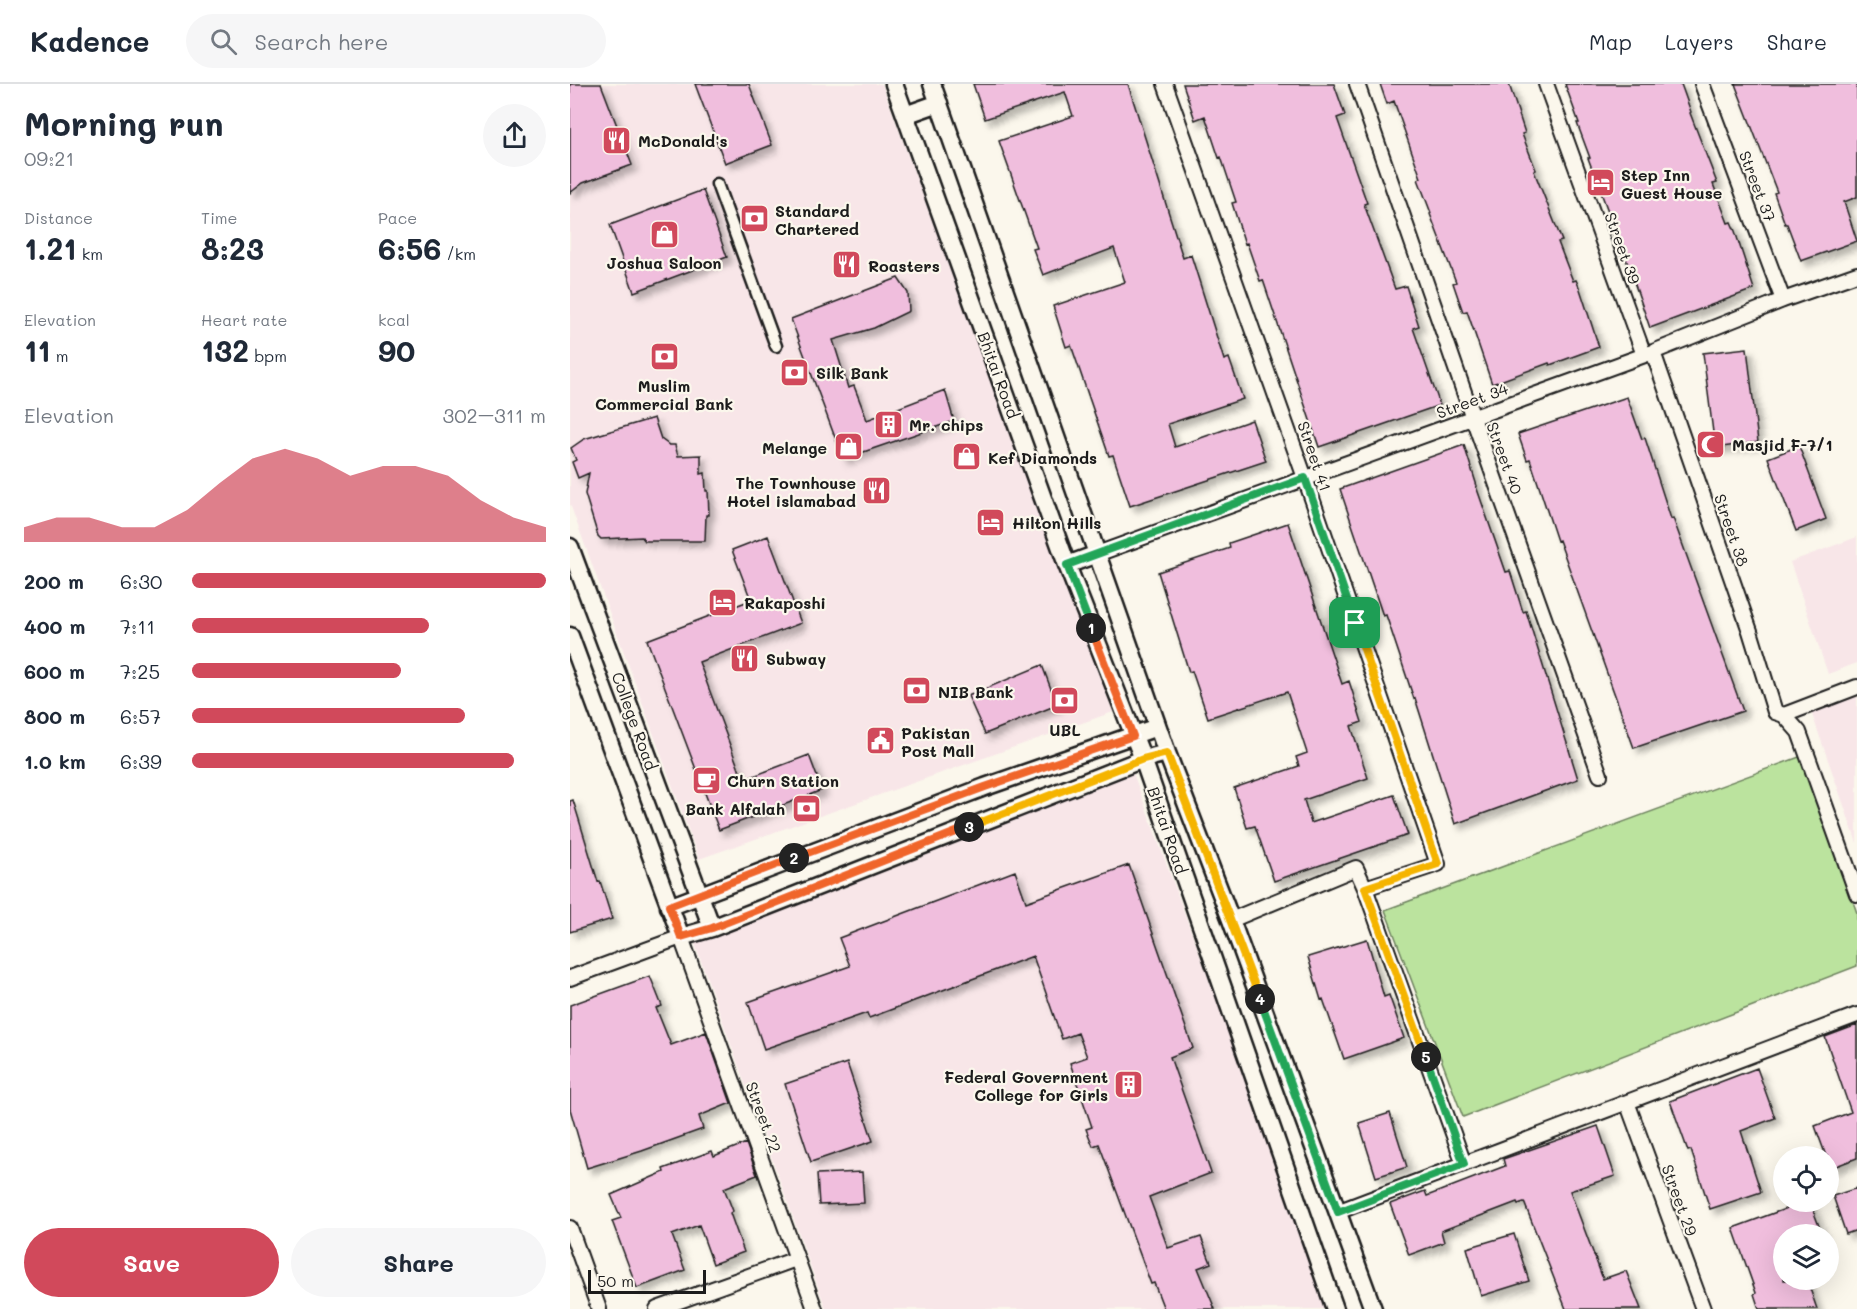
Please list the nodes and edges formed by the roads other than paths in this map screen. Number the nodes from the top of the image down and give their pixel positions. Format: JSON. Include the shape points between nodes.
{"nodes":[{"id":1,"x":894,"y":84,"type":"edge"},
{"id":2,"x":932,"y":84,"type":"edge"},
{"id":3,"x":1165,"y":84,"type":"edge"},
{"id":4,"x":1357,"y":84,"type":"edge"},
{"id":5,"x":1546,"y":84,"type":"edge"},
{"id":6,"x":1702,"y":84,"type":"edge"},
{"id":7,"x":939,"y":103,"type":"junction"},
{"id":8,"x":905,"y":115,"type":"junction"},
{"id":9,"x":717,"y":184,"type":"dead end"},
{"id":10,"x":1857,"y":274,"type":"edge"},
{"id":11,"x":1783,"y":300,"type":"junction"},
{"id":12,"x":776,"y":346,"type":"dead end"},
{"id":13,"x":1648,"y":354,"type":"junction"},
{"id":14,"x":1473,"y":418,"type":"junction"},
{"id":15,"x":1305,"y":478,"type":"junction"},
{"id":16,"x":570,"y":547,"type":"edge"},
{"id":17,"x":1097,"y":554,"type":"junction"},
{"id":18,"x":1067,"y":565,"type":"junction"},
{"id":19,"x":570,"y":636,"type":"edge"},
{"id":20,"x":1857,"y":687,"type":"edge"},
{"id":21,"x":1784,"y":715,"type":"junction"},
{"id":22,"x":1158,"y":727,"type":"junction"},
{"id":23,"x":1133,"y":736,"type":"junction"},
{"id":24,"x":1167,"y":753,"type":"junction"},
{"id":25,"x":1143,"y":759,"type":"junction"},
{"id":26,"x":1600,"y":775,"type":"dead end"},
{"id":27,"x":1365,"y":888,"type":"junction"},
{"id":28,"x":699,"y":894,"type":"junction"},
{"id":29,"x":1857,"y":894,"type":"edge"},
{"id":30,"x":669,"y":906,"type":"junction"},
{"id":31,"x":1231,"y":921,"type":"junction"},
{"id":32,"x":712,"y":928,"type":"junction"},
{"id":33,"x":681,"y":937,"type":"junction"},
{"id":34,"x":570,"y":978,"type":"edge"},
{"id":35,"x":1857,"y":1015,"type":"edge"},
{"id":36,"x":1627,"y":1102,"type":"junction"},
{"id":37,"x":1464,"y":1164,"type":"junction"},
{"id":38,"x":1338,"y":1212,"type":"junction"},
{"id":39,"x":570,"y":1228,"type":"edge"},
{"id":40,"x":796,"y":1259,"type":"junction"},
{"id":41,"x":599,"y":1309,"type":"edge"},
{"id":42,"x":657,"y":1309,"type":"edge"},
{"id":43,"x":815,"y":1309,"type":"edge"},
{"id":44,"x":1335,"y":1309,"type":"edge"},
{"id":45,"x":1373,"y":1309,"type":"edge"},
{"id":46,"x":1703,"y":1309,"type":"edge"}],
"edges":[{"from":1,"to":8,"type":"street","name":"Bhitai Road"},
{"from":2,"to":7,"type":"street","name":"Bhitai Road"},
{"from":3,"to":15,"type":"street","name":"Street 41"},
{"from":4,"to":14,"type":"street","name":"Street 40"},
{"from":5,"to":13,"type":"street","name":"Street 39"},
{"from":6,"to":11,"type":"street","name":"Street 37"},
{"from":7,"to":8,"type":"street"},
{"from":7,"to":17,"type":"street","name":"Bhitai Road"},
{"from":8,"to":18,"type":"street","name":"Bhitai Road"},
{"from":9,"to":12,"type":"street"},
{"from":10,"to":11,"type":"street","name":"Street 34"},
{"from":11,"to":13,"type":"street","name":"Street 34"},
{"from":13,"to":14,"type":"street","name":"Street 34"},
{"from":13,"to":21,"type":"street","name":"Street 38","via":[[1750,632],[1775,712]]},
{"from":14,"to":15,"type":"street","name":"Street 34"},
{"from":14,"to":26,"type":"street","name":"Street 40"},
{"from":15,"to":17,"type":"street","name":"Street 34"},
{"from":15,"to":27,"type":"street","name":"Street 41","via":[[1438,864]]},
{"from":16,"to":28,"type":"street","name":"College Road"},
{"from":17,"to":18,"type":"street"},
{"from":17,"to":22,"type":"street","name":"Bhitai Road"},
{"from":18,"to":23,"type":"street","name":"Bhitai Road"},
{"from":19,"to":30,"type":"street","name":"College Road"},
{"from":20,"to":21,"type":"street"},
{"from":21,"to":29,"type":"street","via":[[1799,732]]},
{"from":22,"to":23,"type":"street"},
{"from":22,"to":24,"type":"street","name":"Bhitai Road"},
{"from":23,"to":25,"type":"street","name":"Bhitai Road"},
{"from":23,"to":28,"type":"street"},
{"from":24,"to":25,"type":"street"},
{"from":24,"to":31,"type":"street","name":"Bhitai Road"},
{"from":25,"to":32,"type":"street"},
{"from":25,"to":44,"type":"street","name":"Bhitai Road"},
{"from":27,"to":31,"type":"street","via":[[1356,868]]},
{"from":27,"to":37,"type":"street"},
{"from":28,"to":30,"type":"street"},
{"from":28,"to":32,"type":"street","name":"College Road"},
{"from":30,"to":33,"type":"street","name":"College Road"},
{"from":31,"to":38,"type":"street","name":"Bhitai Road"},
{"from":32,"to":33,"type":"street"},
{"from":33,"to":34,"type":"street"},
{"from":33,"to":40,"type":"street","name":"Street 22"},
{"from":35,"to":36,"type":"street"},
{"from":36,"to":37,"type":"street"},
{"from":36,"to":46,"type":"street","name":"Street 29"},
{"from":37,"to":38,"type":"street"},
{"from":38,"to":45,"type":"street","name":"Bhitai Road"},
{"from":39,"to":41,"type":"street"},
{"from":40,"to":42,"type":"street"},
{"from":40,"to":43,"type":"street","name":"Street 22"}]}
